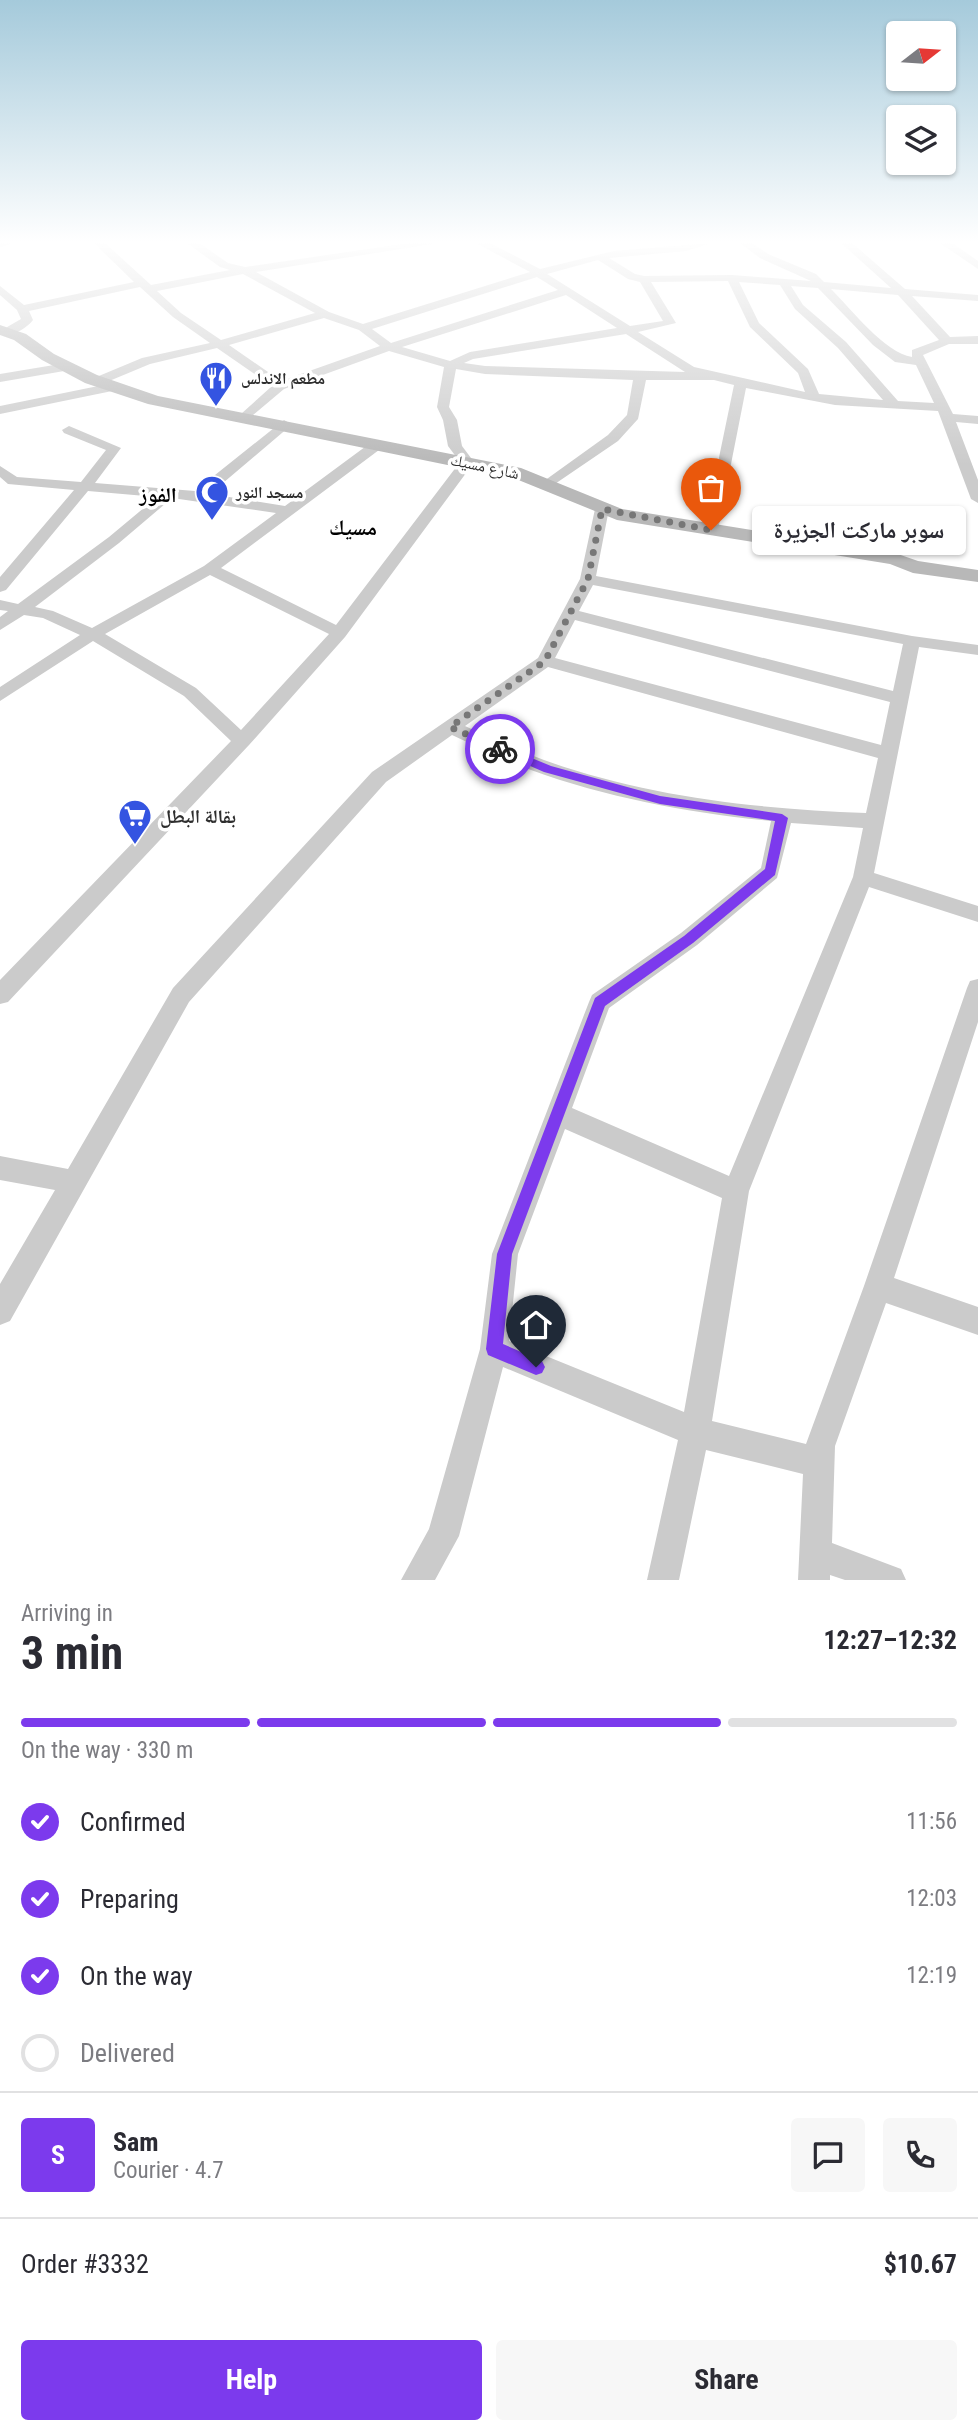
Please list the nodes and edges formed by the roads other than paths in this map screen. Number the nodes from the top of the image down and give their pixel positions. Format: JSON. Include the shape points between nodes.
{"nodes":[{"id":1,"x":26,"y":317,"type":"edge"},
{"id":2,"x":180,"y":317,"type":"edge"},
{"id":3,"x":315,"y":317,"type":"edge"},
{"id":4,"x":332,"y":317,"type":"edge"},
{"id":5,"x":398,"y":317,"type":"edge"},
{"id":6,"x":485,"y":317,"type":"edge"},
{"id":7,"x":608,"y":317,"type":"edge"},
{"id":8,"x":666,"y":317,"type":"edge"},
{"id":9,"x":750,"y":317,"type":"edge"},
{"id":10,"x":810,"y":317,"type":"edge"},
{"id":11,"x":852,"y":317,"type":"edge"},
{"id":12,"x":925,"y":317,"type":"edge"},
{"id":13,"x":363,"y":328,"type":"junction"},
{"id":14,"x":625,"y":328,"type":"junction"},
{"id":15,"x":5,"y":334,"type":"edge"},
{"id":16,"x":978,"y":340,"type":"edge"},
{"id":17,"x":947,"y":341,"type":"junction"},
{"id":18,"x":220,"y":344,"type":"junction"},
{"id":19,"x":388,"y":347,"type":"junction"},
{"id":20,"x":920,"y":362,"type":"junction"},
{"id":21,"x":451,"y":365,"type":"junction"},
{"id":22,"x":66,"y":366,"type":"junction"},
{"id":23,"x":715,"y":376,"type":"junction"},
{"id":24,"x":640,"y":377,"type":"junction"},
{"id":25,"x":0,"y":378,"type":"edge"},
{"id":26,"x":740,"y":383,"type":"junction"},
{"id":27,"x":105,"y":384,"type":"junction"},
{"id":28,"x":280,"y":386,"type":"junction"},
{"id":29,"x":814,"y":398,"type":"junction"},
{"id":30,"x":894,"y":404,"type":"junction"},
{"id":31,"x":0,"y":410,"type":"edge"},
{"id":32,"x":945,"y":412,"type":"junction"},
{"id":33,"x":246,"y":417,"type":"junction"},
{"id":34,"x":978,"y":420,"type":"edge"},
{"id":35,"x":284,"y":424,"type":"junction"},
{"id":36,"x":69,"y":430,"type":"dead end"},
{"id":37,"x":378,"y":444,"type":"junction"},
{"id":38,"x":467,"y":462,"type":"junction"},
{"id":39,"x":0,"y":470,"type":"edge"},
{"id":40,"x":6,"y":482,"type":"edge"},
{"id":41,"x":549,"y":484,"type":"junction"},
{"id":42,"x":86,"y":485,"type":"junction"},
{"id":43,"x":170,"y":493,"type":"junction"},
{"id":44,"x":198,"y":496,"type":"junction"},
{"id":45,"x":978,"y":499,"type":"edge"},
{"id":46,"x":602,"y":509,"type":"junction"},
{"id":47,"x":289,"y":511,"type":"junction"},
{"id":48,"x":711,"y":530,"type":"junction"},
{"id":49,"x":895,"y":559,"type":"junction"},
{"id":50,"x":978,"y":560,"type":"edge"},
{"id":51,"x":210,"y":569,"type":"junction"},
{"id":52,"x":978,"y":576,"type":"edge"},
{"id":53,"x":588,"y":579,"type":"junction"},
{"id":54,"x":0,"y":587,"type":"edge"},
{"id":55,"x":0,"y":605,"type":"edge"},
{"id":56,"x":23,"y":608,"type":"junction"},
{"id":57,"x":570,"y":614,"type":"junction"},
{"id":58,"x":0,"y":625,"type":"edge"},
{"id":59,"x":339,"y":633,"type":"junction"},
{"id":60,"x":93,"y":634,"type":"junction"},
{"id":61,"x":912,"y":642,"type":"junction"},
{"id":62,"x":978,"y":650,"type":"edge"},
{"id":63,"x":545,"y":661,"type":"junction"},
{"id":64,"x":0,"y":695,"type":"edge"},
{"id":65,"x":900,"y":699,"type":"junction"},
{"id":66,"x":450,"y":727,"type":"junction"},
{"id":67,"x":242,"y":741,"type":"junction"},
{"id":68,"x":889,"y":754,"type":"junction"},
{"id":69,"x":782,"y":818,"type":"junction"},
{"id":70,"x":874,"y":821,"type":"junction"},
{"id":71,"x":863,"y":877,"type":"junction"},
{"id":72,"x":978,"y":915,"type":"edge"},
{"id":73,"x":978,"y":988,"type":"edge"},
{"id":74,"x":0,"y":995,"type":"edge"},
{"id":75,"x":558,"y":1114,"type":"junction"},
{"id":76,"x":0,"y":1168,"type":"edge"},
{"id":77,"x":74,"y":1182,"type":"junction"},
{"id":78,"x":736,"y":1191,"type":"junction"},
{"id":79,"x":878,"y":1286,"type":"junction"},
{"id":80,"x":0,"y":1311,"type":"edge"},
{"id":81,"x":978,"y":1321,"type":"edge"},
{"id":82,"x":494,"y":1349,"type":"junction"},
{"id":83,"x":695,"y":1432,"type":"junction"},
{"id":84,"x":819,"y":1463,"type":"junction"},
{"id":85,"x":814,"y":1567,"type":"edge"},
{"id":86,"x":417,"y":1580,"type":"edge"},
{"id":87,"x":663,"y":1580,"type":"edge"},
{"id":88,"x":890,"y":1580,"type":"edge"}],
"edges":[{"from":1,"to":15,"type":"street","via":[[22,325]]},
{"from":2,"to":18,"type":"street"},
{"from":3,"to":18,"type":"street"},
{"from":4,"to":13,"type":"street"},
{"from":5,"to":13,"type":"street"},
{"from":6,"to":19,"type":"street"},
{"from":7,"to":14,"type":"street"},
{"from":8,"to":14,"type":"street","via":[[670,323]]},
{"from":9,"to":29,"type":"street","via":[[803,372]]},
{"from":10,"to":30,"type":"street"},
{"from":11,"to":20,"type":"street","via":[[899,359]]},
{"from":12,"to":17,"type":"street"},
{"from":13,"to":19,"type":"street"},
{"from":14,"to":21,"type":"street","via":[[470,356]]},
{"from":14,"to":23,"type":"street","via":[[690,370]]},
{"from":15,"to":22,"type":"street","name":"شارع مسيك"},
{"from":16,"to":17,"type":"street"},
{"from":17,"to":20,"type":"street","via":[[916,353]]},
{"from":18,"to":27,"type":"street","via":[[146,361]]},
{"from":18,"to":28,"type":"street"},
{"from":19,"to":21,"type":"street"},
{"from":19,"to":28,"type":"street"},
{"from":20,"to":32,"type":"street"},
{"from":21,"to":24,"type":"street"},
{"from":21,"to":38,"type":"street","via":[[443,407],[455,446]]},
{"from":22,"to":25,"type":"street"},
{"from":22,"to":27,"type":"street","name":"شارع مسيك"},
{"from":23,"to":24,"type":"street"},
{"from":23,"to":26,"type":"street"},
{"from":24,"to":41,"type":"street","via":[[633,416],[613,438]]},
{"from":26,"to":29,"type":"street"},
{"from":26,"to":48,"type":"street"},
{"from":27,"to":31,"type":"street"},
{"from":27,"to":33,"type":"street","name":"شارع مسيك","via":[[154,400]]},
{"from":28,"to":33,"type":"street"},
{"from":29,"to":30,"type":"street"},
{"from":30,"to":32,"type":"street"},
{"from":32,"to":34,"type":"street"},
{"from":32,"to":45,"type":"street"},
{"from":33,"to":35,"type":"street","name":"شارع مسيك"},
{"from":35,"to":37,"type":"street","name":"شارع مسيك"},
{"from":35,"to":44,"type":"street"},
{"from":36,"to":42,"type":"street","via":[[114,448]]},
{"from":37,"to":38,"type":"street","name":"شارع مسيك"},
{"from":37,"to":47,"type":"street"},
{"from":38,"to":41,"type":"street","name":"شارع مسيك"},
{"from":38,"to":59,"type":"street"},
{"from":39,"to":40,"type":"street"},
{"from":40,"to":42,"type":"street"},
{"from":41,"to":46,"type":"street","name":"شارع مسيك"},
{"from":42,"to":43,"type":"street"},
{"from":42,"to":54,"type":"street"},
{"from":43,"to":44,"type":"street"},
{"from":43,"to":56,"type":"street"},
{"from":44,"to":47,"type":"street"},
{"from":46,"to":48,"type":"street","name":"شارع مسيك"},
{"from":46,"to":53,"type":"street"},
{"from":47,"to":51,"type":"street"},
{"from":48,"to":49,"type":"street","name":"شارع مسيك"},
{"from":49,"to":50,"type":"street","via":[[914,553]]},
{"from":49,"to":52,"type":"street","name":"شارع مسيك","via":[[913,567]]},
{"from":51,"to":59,"type":"street"},
{"from":51,"to":60,"type":"street"},
{"from":53,"to":57,"type":"street"},
{"from":53,"to":61,"type":"street"},
{"from":55,"to":56,"type":"street"},
{"from":56,"to":58,"type":"street"},
{"from":56,"to":60,"type":"street"},
{"from":57,"to":63,"type":"street"},
{"from":57,"to":65,"type":"street"},
{"from":59,"to":67,"type":"street"},
{"from":60,"to":64,"type":"street"},
{"from":60,"to":67,"type":"street","via":[[190,692]]},
{"from":61,"to":62,"type":"street"},
{"from":61,"to":65,"type":"street"},
{"from":63,"to":66,"type":"street"},
{"from":63,"to":68,"type":"street"},
{"from":65,"to":68,"type":"street"},
{"from":66,"to":69,"type":"street","via":[[548,769],[660,800]]},
{"from":66,"to":77,"type":"street","via":[[379,777],[181,995]]},
{"from":67,"to":74,"type":"street"},
{"from":68,"to":70,"type":"street"},
{"from":69,"to":70,"type":"street"},
{"from":69,"to":75,"type":"street","via":[[771,872],[689,939],[600,1002]]},
{"from":70,"to":71,"type":"street"},
{"from":71,"to":72,"type":"street"},
{"from":71,"to":78,"type":"street"},
{"from":73,"to":79,"type":"street"},
{"from":75,"to":78,"type":"street"},
{"from":75,"to":82,"type":"street","via":[[505,1254]]},
{"from":76,"to":77,"type":"street"},
{"from":77,"to":80,"type":"street"},
{"from":78,"to":83,"type":"street"},
{"from":79,"to":81,"type":"street"},
{"from":79,"to":84,"type":"street","via":[[820,1446]]},
{"from":82,"to":83,"type":"street"},
{"from":82,"to":86,"type":"street","via":[[443,1536]]},
{"from":83,"to":84,"type":"street"},
{"from":83,"to":87,"type":"street"},
{"from":84,"to":85,"type":"street"},
{"from":85,"to":88,"type":"street"}]}
